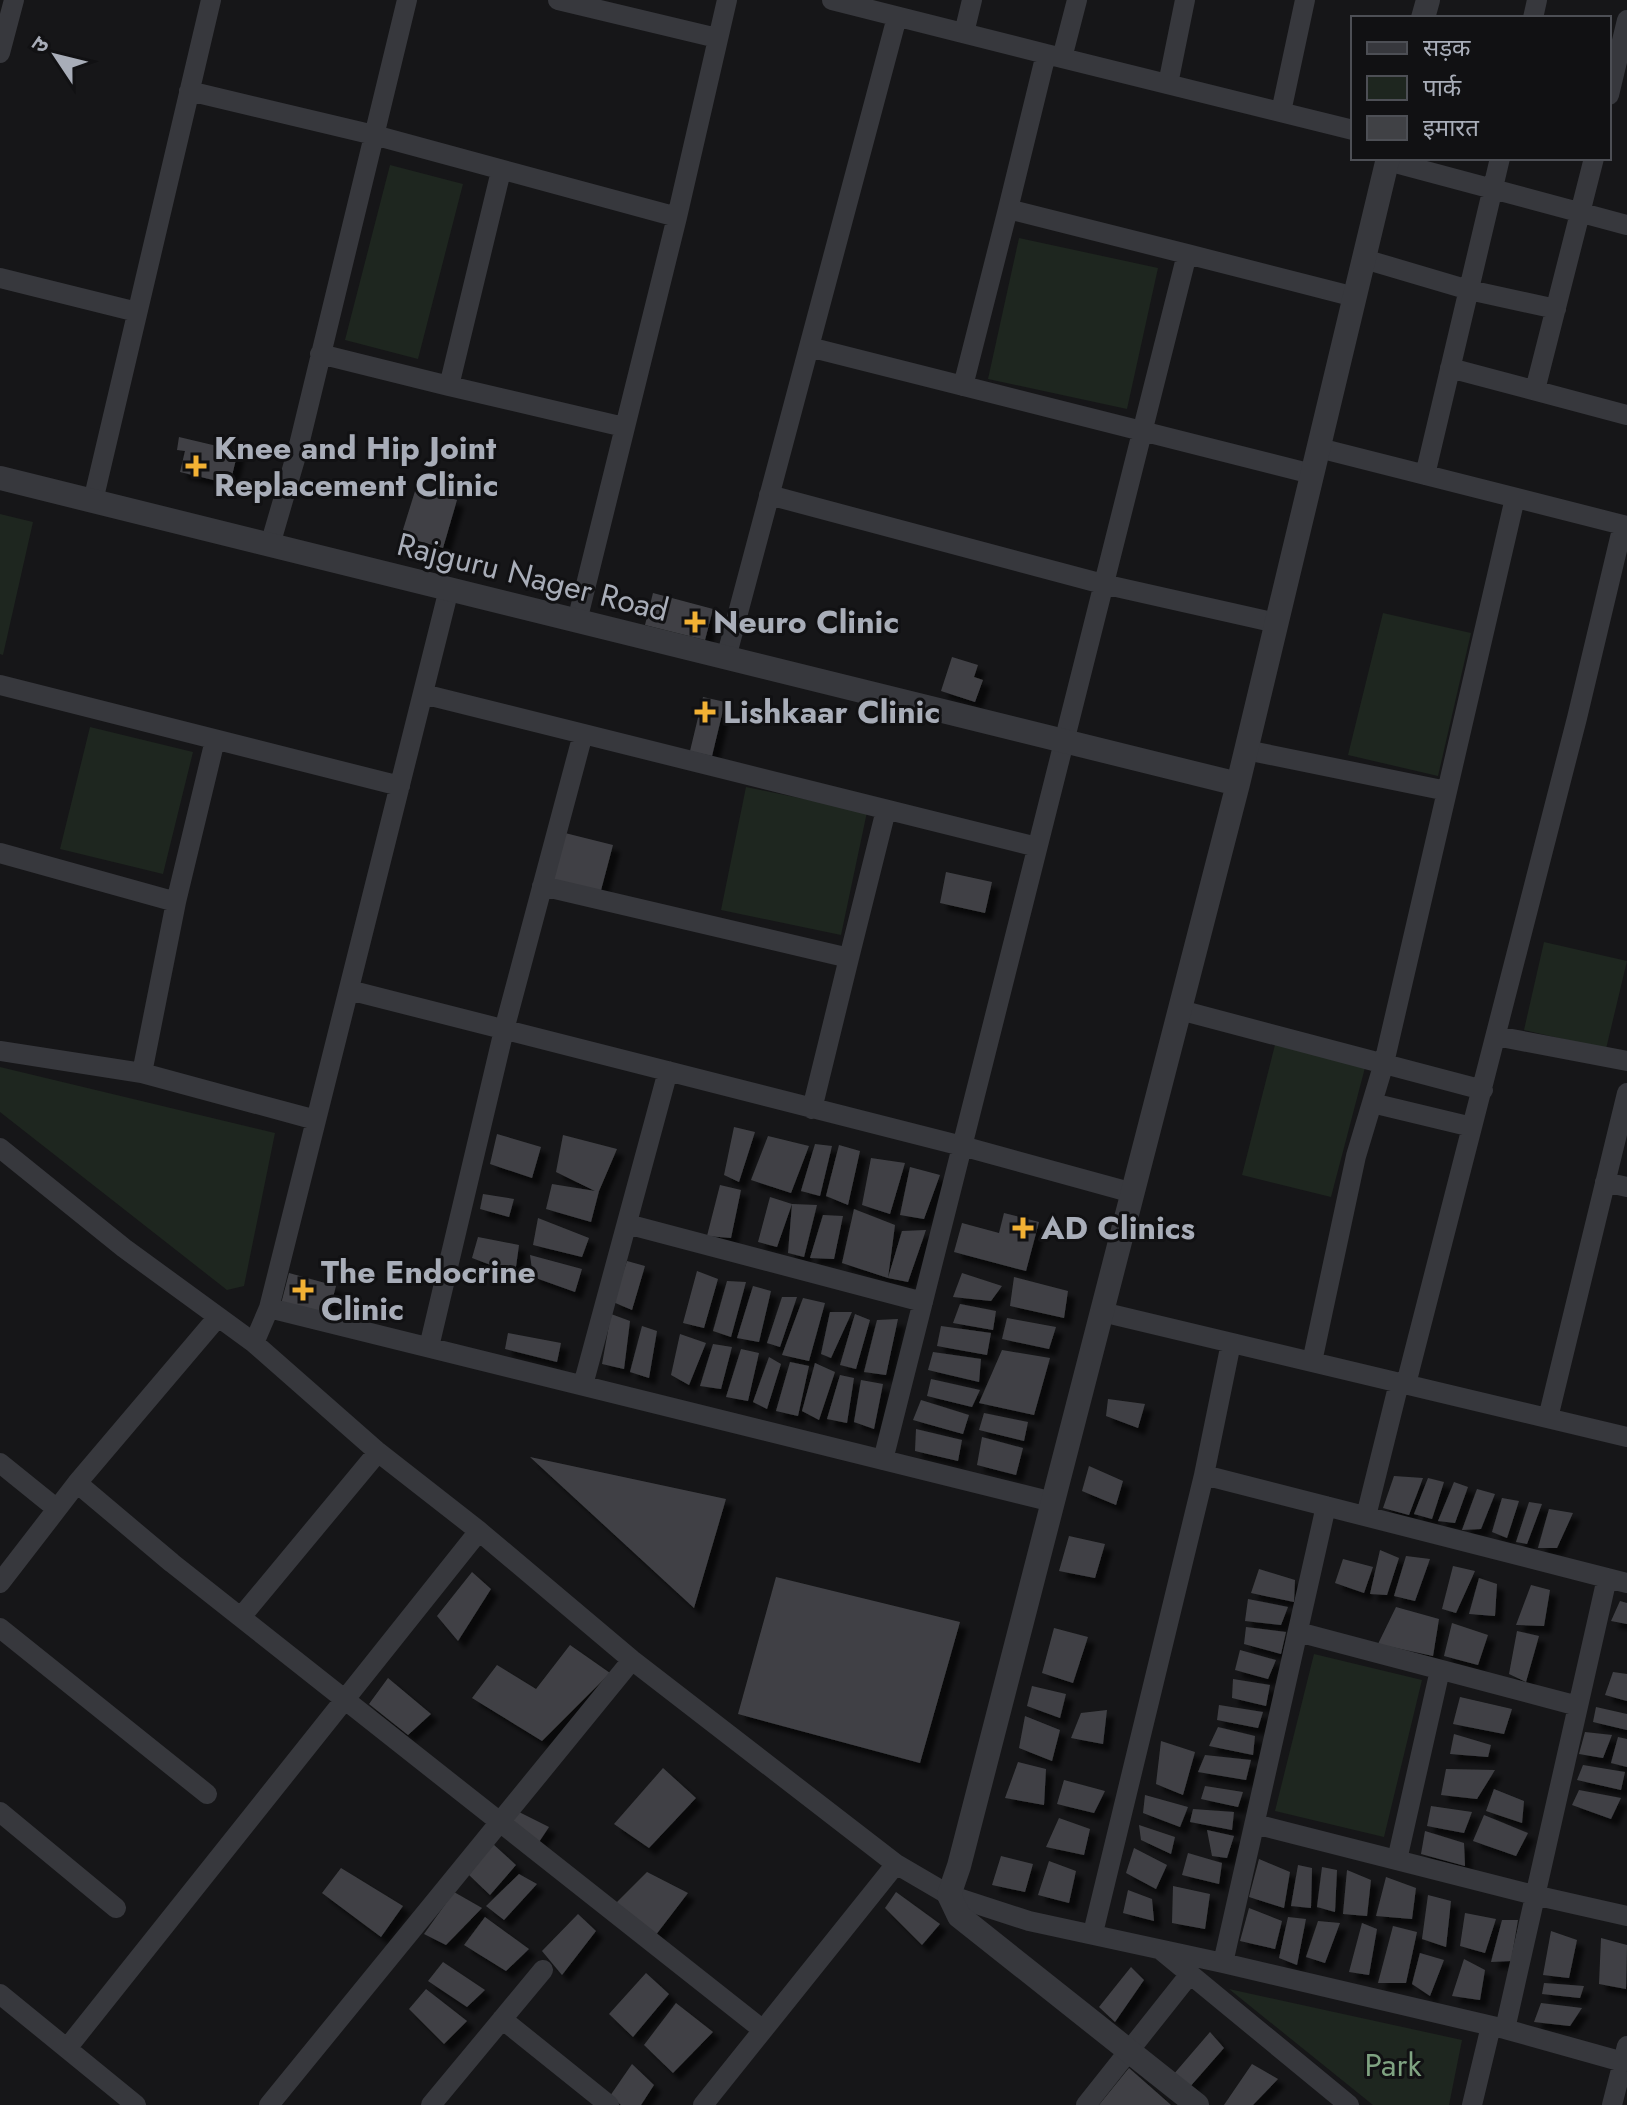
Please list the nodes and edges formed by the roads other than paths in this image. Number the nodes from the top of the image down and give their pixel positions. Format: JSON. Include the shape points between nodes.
{"nodes":[{"id":1,"x":14,"y":0,"type":"edge"},
{"id":2,"x":211,"y":0,"type":"edge"},
{"id":3,"x":407,"y":0,"type":"edge"},
{"id":4,"x":558,"y":0,"type":"edge"},
{"id":5,"x":727,"y":0,"type":"edge"},
{"id":6,"x":832,"y":0,"type":"edge"},
{"id":7,"x":972,"y":0,"type":"edge"},
{"id":8,"x":1077,"y":0,"type":"edge"},
{"id":9,"x":1185,"y":0,"type":"edge"},
{"id":10,"x":1305,"y":0,"type":"edge"},
{"id":11,"x":897,"y":17,"type":"junction"},
{"id":12,"x":1619,"y":32,"type":"edge"},
{"id":13,"x":964,"y":33,"type":"junction"},
{"id":14,"x":717,"y":38,"type":"junction"},
{"id":15,"x":0,"y":53,"type":"edge"},
{"id":16,"x":1054,"y":56,"type":"junction"},
{"id":17,"x":1611,"y":82,"type":"edge"},
{"id":18,"x":1168,"y":84,"type":"junction"},
{"id":19,"x":189,"y":91,"type":"junction"},
{"id":20,"x":1281,"y":112,"type":"junction"},
{"id":21,"x":1351,"y":130,"type":"edge"},
{"id":22,"x":374,"y":135,"type":"junction"},
{"id":23,"x":1388,"y":160,"type":"edge"},
{"id":24,"x":1391,"y":160,"type":"edge"},
{"id":25,"x":1500,"y":160,"type":"edge"},
{"id":26,"x":1594,"y":160,"type":"edge"},
{"id":27,"x":501,"y":171,"type":"junction"},
{"id":28,"x":1493,"y":190,"type":"junction"},
{"id":29,"x":1008,"y":209,"type":"junction"},
{"id":30,"x":1581,"y":213,"type":"junction"},
{"id":31,"x":677,"y":217,"type":"junction"},
{"id":32,"x":1627,"y":225,"type":"edge"},
{"id":33,"x":1187,"y":254,"type":"junction"},
{"id":34,"x":1364,"y":259,"type":"junction"},
{"id":35,"x":0,"y":278,"type":"edge"},
{"id":36,"x":1469,"y":290,"type":"junction"},
{"id":37,"x":1355,"y":297,"type":"junction"},
{"id":38,"x":1556,"y":309,"type":"junction"},
{"id":39,"x":137,"y":312,"type":"junction"},
{"id":40,"x":809,"y":347,"type":"junction"},
{"id":41,"x":320,"y":354,"type":"junction"},
{"id":42,"x":1450,"y":368,"type":"junction"},
{"id":43,"x":449,"y":386,"type":"junction"},
{"id":44,"x":963,"y":386,"type":"junction"},
{"id":45,"x":1535,"y":390,"type":"junction"},
{"id":46,"x":1627,"y":415,"type":"edge"},
{"id":47,"x":624,"y":427,"type":"junction"},
{"id":48,"x":1142,"y":431,"type":"junction"},
{"id":49,"x":1319,"y":448,"type":"junction"},
{"id":50,"x":1312,"y":474,"type":"junction"},
{"id":51,"x":1425,"y":475,"type":"junction"},
{"id":52,"x":0,"y":478,"type":"edge"},
{"id":53,"x":769,"y":495,"type":"junction"},
{"id":54,"x":1515,"y":498,"type":"junction"},
{"id":55,"x":93,"y":501,"type":"junction"},
{"id":56,"x":1625,"y":526,"type":"edge"},
{"id":57,"x":270,"y":545,"type":"junction"},
{"id":58,"x":1103,"y":584,"type":"junction"},
{"id":59,"x":449,"y":589,"type":"junction"},
{"id":60,"x":577,"y":621,"type":"junction"},
{"id":61,"x":1277,"y":623,"type":"junction"},
{"id":62,"x":726,"y":658,"type":"junction"},
{"id":63,"x":0,"y":685,"type":"edge"},
{"id":64,"x":423,"y":694,"type":"junction"},
{"id":65,"x":583,"y":734,"type":"junction"},
{"id":66,"x":215,"y":740,"type":"junction"},
{"id":67,"x":1063,"y":741,"type":"junction"},
{"id":68,"x":1246,"y":750,"type":"junction"},
{"id":69,"x":1238,"y":784,"type":"junction"},
{"id":70,"x":400,"y":786,"type":"junction"},
{"id":71,"x":1447,"y":791,"type":"junction"},
{"id":72,"x":886,"y":810,"type":"junction"},
{"id":73,"x":1037,"y":847,"type":"junction"},
{"id":74,"x":0,"y":853,"type":"edge"},
{"id":75,"x":542,"y":886,"type":"junction"},
{"id":76,"x":176,"y":902,"type":"junction"},
{"id":77,"x":849,"y":958,"type":"junction"},
{"id":78,"x":349,"y":990,"type":"junction"},
{"id":79,"x":1180,"y":1010,"type":"junction"},
{"id":80,"x":504,"y":1030,"type":"junction"},
{"id":81,"x":1496,"y":1036,"type":"junction"},
{"id":82,"x":0,"y":1051,"type":"edge"},
{"id":83,"x":1627,"y":1061,"type":"edge"},
{"id":84,"x":1384,"y":1063,"type":"junction"},
{"id":85,"x":668,"y":1071,"type":"junction"},
{"id":86,"x":142,"y":1073,"type":"junction"},
{"id":87,"x":1483,"y":1090,"type":"junction"},
{"id":88,"x":1627,"y":1093,"type":"edge"},
{"id":89,"x":1372,"y":1103,"type":"junction"},
{"id":90,"x":812,"y":1109,"type":"junction"},
{"id":91,"x":316,"y":1120,"type":"junction"},
{"id":92,"x":1472,"y":1127,"type":"junction"},
{"id":93,"x":962,"y":1146,"type":"junction"},
{"id":94,"x":0,"y":1148,"type":"edge"},
{"id":95,"x":1605,"y":1182,"type":"junction"},
{"id":96,"x":1627,"y":1187,"type":"edge"},
{"id":97,"x":1133,"y":1193,"type":"junction"},
{"id":98,"x":627,"y":1224,"type":"junction"},
{"id":99,"x":923,"y":1302,"type":"junction"},
{"id":100,"x":269,"y":1308,"type":"junction"},
{"id":101,"x":1102,"y":1312,"type":"junction"},
{"id":102,"x":217,"y":1318,"type":"junction"},
{"id":103,"x":254,"y":1343,"type":"junction"},
{"id":104,"x":1231,"y":1343,"type":"junction"},
{"id":105,"x":429,"y":1347,"type":"junction"},
{"id":106,"x":1312,"y":1362,"type":"junction"},
{"id":107,"x":1402,"y":1384,"type":"junction"},
{"id":108,"x":583,"y":1385,"type":"junction"},
{"id":109,"x":1548,"y":1418,"type":"junction"},
{"id":110,"x":1627,"y":1437,"type":"edge"},
{"id":111,"x":378,"y":1452,"type":"junction"},
{"id":112,"x":883,"y":1460,"type":"junction"},
{"id":113,"x":0,"y":1463,"type":"edge"},
{"id":114,"x":1204,"y":1475,"type":"junction"},
{"id":115,"x":77,"y":1483,"type":"junction"},
{"id":116,"x":1053,"y":1502,"type":"junction"},
{"id":117,"x":1326,"y":1506,"type":"junction"},
{"id":118,"x":57,"y":1509,"type":"junction"},
{"id":119,"x":1366,"y":1516,"type":"junction"},
{"id":120,"x":479,"y":1531,"type":"junction"},
{"id":121,"x":1617,"y":1581,"type":"edge"},
{"id":122,"x":0,"y":1583,"type":"edge"},
{"id":123,"x":241,"y":1617,"type":"junction"},
{"id":124,"x":0,"y":1628,"type":"edge"},
{"id":125,"x":1298,"y":1632,"type":"junction"},
{"id":126,"x":632,"y":1660,"type":"junction"},
{"id":127,"x":1440,"y":1670,"type":"junction"},
{"id":128,"x":345,"y":1698,"type":"junction"},
{"id":129,"x":1578,"y":1706,"type":"junction"},
{"id":130,"x":207,"y":1794,"type":"dead end"},
{"id":131,"x":0,"y":1812,"type":"edge"},
{"id":132,"x":499,"y":1823,"type":"junction"},
{"id":133,"x":1255,"y":1824,"type":"junction"},
{"id":134,"x":1397,"y":1860,"type":"junction"},
{"id":135,"x":896,"y":1864,"type":"junction"},
{"id":136,"x":949,"y":1895,"type":"junction"},
{"id":137,"x":1534,"y":1895,"type":"junction"},
{"id":138,"x":116,"y":1908,"type":"dead end"},
{"id":139,"x":1627,"y":1916,"type":"edge"},
{"id":140,"x":1093,"y":1933,"type":"junction"},
{"id":141,"x":1159,"y":1948,"type":"junction"},
{"id":142,"x":1223,"y":1963,"type":"junction"},
{"id":143,"x":543,"y":1970,"type":"dead end"},
{"id":144,"x":1190,"y":1974,"type":"junction"},
{"id":145,"x":0,"y":1994,"type":"edge"},
{"id":146,"x":502,"y":2019,"type":"junction"},
{"id":147,"x":1498,"y":2028,"type":"junction"},
{"id":148,"x":763,"y":2030,"type":"junction"},
{"id":149,"x":68,"y":2047,"type":"junction"},
{"id":150,"x":1129,"y":2052,"type":"junction"},
{"id":151,"x":1625,"y":2054,"type":"edge"},
{"id":152,"x":136,"y":2105,"type":"edge"},
{"id":153,"x":269,"y":2105,"type":"edge"},
{"id":154,"x":431,"y":2105,"type":"edge"},
{"id":155,"x":609,"y":2105,"type":"edge"},
{"id":156,"x":703,"y":2105,"type":"edge"},
{"id":157,"x":1086,"y":2105,"type":"edge"},
{"id":158,"x":1197,"y":2105,"type":"edge"},
{"id":159,"x":1349,"y":2105,"type":"edge"},
{"id":160,"x":1472,"y":2105,"type":"edge"},
{"id":161,"x":1612,"y":2105,"type":"edge"}],
"edges":[{"from":1,"to":15,"type":"street"},
{"from":2,"to":19,"type":"street"},
{"from":3,"to":22,"type":"street"},
{"from":4,"to":14,"type":"street"},
{"from":5,"to":14,"type":"street"},
{"from":6,"to":11,"type":"street"},
{"from":7,"to":13,"type":"street"},
{"from":8,"to":16,"type":"street"},
{"from":9,"to":18,"type":"street"},
{"from":10,"to":20,"type":"street"},
{"from":11,"to":13,"type":"street"},
{"from":11,"to":40,"type":"street"},
{"from":12,"to":17,"type":"street"},
{"from":13,"to":16,"type":"street"},
{"from":14,"to":31,"type":"street"},
{"from":16,"to":18,"type":"street"},
{"from":16,"to":29,"type":"street"},
{"from":18,"to":20,"type":"street"},
{"from":19,"to":22,"type":"street"},
{"from":19,"to":39,"type":"street"},
{"from":20,"to":21,"type":"street"},
{"from":22,"to":27,"type":"street"},
{"from":22,"to":41,"type":"street"},
{"from":23,"to":34,"type":"street"},
{"from":24,"to":28,"type":"street"},
{"from":25,"to":28,"type":"street"},
{"from":26,"to":30,"type":"street"},
{"from":27,"to":31,"type":"street"},
{"from":27,"to":43,"type":"street"},
{"from":28,"to":30,"type":"street"},
{"from":28,"to":36,"type":"street"},
{"from":29,"to":33,"type":"street"},
{"from":29,"to":44,"type":"street"},
{"from":30,"to":32,"type":"street"},
{"from":30,"to":38,"type":"street"},
{"from":31,"to":47,"type":"street"},
{"from":33,"to":37,"type":"street"},
{"from":33,"to":48,"type":"street"},
{"from":34,"to":36,"type":"street"},
{"from":34,"to":37,"type":"street"},
{"from":35,"to":39,"type":"street"},
{"from":36,"to":38,"type":"street"},
{"from":36,"to":42,"type":"street"},
{"from":37,"to":49,"type":"street"},
{"from":38,"to":45,"type":"street"},
{"from":39,"to":55,"type":"street"},
{"from":40,"to":44,"type":"street"},
{"from":40,"to":53,"type":"street"},
{"from":41,"to":43,"type":"street"},
{"from":41,"to":57,"type":"street"},
{"from":42,"to":45,"type":"street"},
{"from":42,"to":51,"type":"street"},
{"from":43,"to":47,"type":"street"},
{"from":44,"to":48,"type":"street"},
{"from":45,"to":46,"type":"street"},
{"from":47,"to":60,"type":"street"},
{"from":48,"to":50,"type":"street"},
{"from":48,"to":58,"type":"street"},
{"from":49,"to":50,"type":"street"},
{"from":49,"to":51,"type":"street"},
{"from":50,"to":61,"type":"street"},
{"from":51,"to":54,"type":"street"},
{"from":52,"to":55,"type":"street","name":"Rajguru Nager Road"},
{"from":53,"to":58,"type":"street"},
{"from":53,"to":62,"type":"street"},
{"from":54,"to":56,"type":"street"},
{"from":54,"to":71,"type":"street"},
{"from":55,"to":57,"type":"street","name":"Rajguru Nager Road"},
{"from":56,"to":81,"type":"street"},
{"from":57,"to":59,"type":"street","name":"Rajguru Nager Road"},
{"from":58,"to":61,"type":"street"},
{"from":58,"to":67,"type":"street"},
{"from":59,"to":60,"type":"street","name":"Rajguru Nager Road"},
{"from":59,"to":64,"type":"street"},
{"from":60,"to":62,"type":"street","name":"Rajguru Nager Road"},
{"from":61,"to":68,"type":"street"},
{"from":62,"to":67,"type":"street","name":"Rajguru Nager Road"},
{"from":63,"to":66,"type":"street"},
{"from":64,"to":65,"type":"street"},
{"from":64,"to":70,"type":"street"},
{"from":65,"to":72,"type":"street"},
{"from":65,"to":75,"type":"street"},
{"from":66,"to":70,"type":"street"},
{"from":66,"to":76,"type":"street"},
{"from":67,"to":69,"type":"street","name":"Rajguru Nager Road"},
{"from":67,"to":73,"type":"street"},
{"from":68,"to":69,"type":"street"},
{"from":68,"to":71,"type":"street"},
{"from":69,"to":79,"type":"street"},
{"from":70,"to":78,"type":"street"},
{"from":71,"to":84,"type":"street"},
{"from":72,"to":73,"type":"street"},
{"from":72,"to":77,"type":"street"},
{"from":73,"to":93,"type":"street"},
{"from":74,"to":76,"type":"street"},
{"from":75,"to":77,"type":"street"},
{"from":75,"to":80,"type":"street"},
{"from":76,"to":86,"type":"street"},
{"from":77,"to":90,"type":"street"},
{"from":78,"to":80,"type":"street"},
{"from":78,"to":91,"type":"street"},
{"from":79,"to":84,"type":"street"},
{"from":79,"to":97,"type":"street"},
{"from":80,"to":85,"type":"street"},
{"from":80,"to":105,"type":"street"},
{"from":81,"to":83,"type":"street"},
{"from":81,"to":87,"type":"street"},
{"from":82,"to":86,"type":"street"},
{"from":84,"to":87,"type":"street"},
{"from":84,"to":89,"type":"street"},
{"from":85,"to":90,"type":"street"},
{"from":85,"to":98,"type":"street"},
{"from":86,"to":91,"type":"street"},
{"from":87,"to":92,"type":"street"},
{"from":88,"to":95,"type":"street"},
{"from":89,"to":92,"type":"street"},
{"from":89,"to":106,"type":"street"},
{"from":90,"to":93,"type":"street"},
{"from":91,"to":100,"type":"street"},
{"from":92,"to":107,"type":"street"},
{"from":93,"to":97,"type":"street"},
{"from":93,"to":99,"type":"street"},
{"from":94,"to":102,"type":"street"},
{"from":95,"to":96,"type":"street"},
{"from":95,"to":109,"type":"street"},
{"from":97,"to":101,"type":"street"},
{"from":98,"to":99,"type":"street"},
{"from":98,"to":108,"type":"street"},
{"from":99,"to":112,"type":"street"},
{"from":100,"to":103,"type":"street"},
{"from":100,"to":105,"type":"street"},
{"from":101,"to":104,"type":"street"},
{"from":101,"to":116,"type":"street"},
{"from":102,"to":103,"type":"street"},
{"from":102,"to":115,"type":"street"},
{"from":103,"to":111,"type":"street"},
{"from":104,"to":106,"type":"street"},
{"from":104,"to":114,"type":"street"},
{"from":105,"to":108,"type":"street"},
{"from":106,"to":107,"type":"street"},
{"from":107,"to":109,"type":"street"},
{"from":107,"to":119,"type":"street"},
{"from":108,"to":112,"type":"street"},
{"from":109,"to":110,"type":"street"},
{"from":111,"to":120,"type":"street"},
{"from":111,"to":123,"type":"street"},
{"from":112,"to":116,"type":"street"},
{"from":113,"to":118,"type":"street"},
{"from":114,"to":117,"type":"street"},
{"from":114,"to":140,"type":"street"},
{"from":115,"to":118,"type":"street"},
{"from":115,"to":123,"type":"street"},
{"from":116,"to":136,"type":"street"},
{"from":117,"to":119,"type":"street"},
{"from":117,"to":125,"type":"street"},
{"from":118,"to":122,"type":"street"},
{"from":119,"to":121,"type":"street"},
{"from":120,"to":126,"type":"street"},
{"from":120,"to":128,"type":"street"},
{"from":121,"to":129,"type":"street"},
{"from":123,"to":128,"type":"street"},
{"from":124,"to":130,"type":"street"},
{"from":125,"to":127,"type":"street"},
{"from":125,"to":133,"type":"street"},
{"from":126,"to":132,"type":"street"},
{"from":126,"to":135,"type":"street"},
{"from":127,"to":129,"type":"street"},
{"from":127,"to":134,"type":"street"},
{"from":128,"to":132,"type":"street"},
{"from":128,"to":149,"type":"street"},
{"from":129,"to":137,"type":"street"},
{"from":131,"to":138,"type":"street"},
{"from":132,"to":148,"type":"street"},
{"from":132,"to":153,"type":"street"},
{"from":133,"to":134,"type":"street"},
{"from":133,"to":142,"type":"street"},
{"from":134,"to":137,"type":"street"},
{"from":135,"to":136,"type":"street"},
{"from":135,"to":148,"type":"street"},
{"from":136,"to":140,"type":"street","via":[[1029,1921]]},
{"from":136,"to":150,"type":"street","via":[[959,1916]]},
{"from":137,"to":139,"type":"street"},
{"from":137,"to":147,"type":"street"},
{"from":140,"to":141,"type":"street"},
{"from":141,"to":142,"type":"street"},
{"from":141,"to":144,"type":"street"},
{"from":142,"to":147,"type":"street"},
{"from":143,"to":146,"type":"street"},
{"from":144,"to":150,"type":"street"},
{"from":144,"to":159,"type":"street"},
{"from":145,"to":149,"type":"street"},
{"from":146,"to":154,"type":"street"},
{"from":146,"to":155,"type":"street"},
{"from":147,"to":151,"type":"street"},
{"from":147,"to":160,"type":"street"},
{"from":148,"to":156,"type":"street"},
{"from":149,"to":152,"type":"street"},
{"from":150,"to":157,"type":"street"},
{"from":150,"to":158,"type":"street"},
{"from":151,"to":161,"type":"street"}]}
